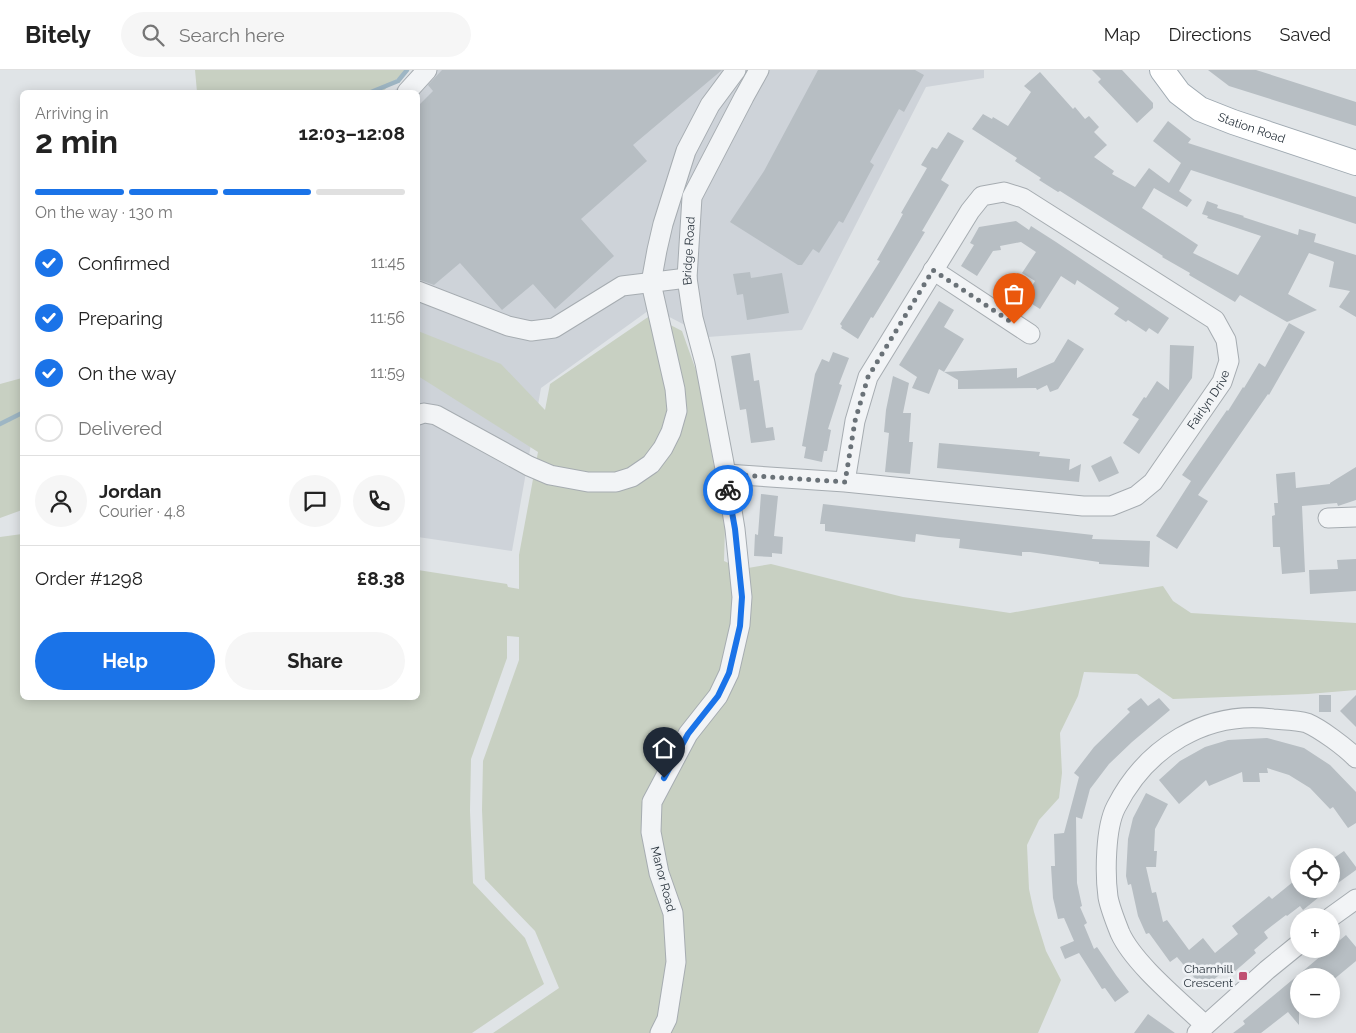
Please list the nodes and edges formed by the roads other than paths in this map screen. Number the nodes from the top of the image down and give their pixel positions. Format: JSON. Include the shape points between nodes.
{"nodes":[{"id":1,"x":427,"y":70,"type":"edge"},
{"id":2,"x":736,"y":70,"type":"edge"},
{"id":3,"x":759,"y":70,"type":"edge"},
{"id":4,"x":1162,"y":70,"type":"edge"},
{"id":5,"x":409,"y":90,"type":"edge"},
{"id":6,"x":1356,"y":163,"type":"edge"},
{"id":7,"x":933,"y":270,"type":"junction"},
{"id":8,"x":687,"y":278,"type":"junction"},
{"id":9,"x":651,"y":283,"type":"junction"},
{"id":10,"x":420,"y":292,"type":"edge"},
{"id":11,"x":1030,"y":334,"type":"dead end"},
{"id":12,"x":420,"y":414,"type":"edge"},
{"id":13,"x":726,"y":474,"type":"junction"},
{"id":14,"x":845,"y":482,"type":"junction"},
{"id":15,"x":1356,"y":517,"type":"edge"},
{"id":16,"x":1328,"y":518,"type":"dead end"},
{"id":17,"x":740,"y":626,"type":"joint"},
{"id":18,"x":1356,"y":758,"type":"edge"},
{"id":19,"x":1356,"y":899,"type":"edge"},
{"id":20,"x":1340,"y":911,"type":"edge"},
{"id":21,"x":1290,"y":952,"type":"edge"},
{"id":22,"x":1201,"y":1029,"type":"edge"},
{"id":23,"x":660,"y":1033,"type":"edge"}],
"edges":[{"from":1,"to":5,"type":"street"},
{"from":2,"to":9,"type":"street","via":[[710,105],[686,151],[663,224]]},
{"from":3,"to":8,"type":"street","name":"Bridge Road","via":[[692,197]]},
{"from":4,"to":6,"type":"main road","name":"Station Road","via":[[1179,92],[1200,109]]},
{"from":7,"to":11,"type":"street"},
{"from":7,"to":14,"type":"street","name":"Fairlyn Drive","via":[[868,377],[855,421]]},
{"from":7,"to":14,"type":"street","name":"Fairlyn Drive","via":[[982,196],[1004,192],[1023,198],[1214,320],[1226,340],[1229,361],[1222,382],[1153,482],[1136,496],[1111,506],[1083,506]]},
{"from":8,"to":9,"type":"street"},
{"from":8,"to":13,"type":"street","name":"Bridge Road"},
{"from":9,"to":10,"type":"street","via":[[622,286],[554,328],[531,331],[508,326]]},
{"from":9,"to":12,"type":"street","via":[[677,411],[662,448],[650,464],[632,477],[616,482],[588,482],[550,475],[436,414]]},
{"from":13,"to":14,"type":"street","name":"Fairlyn Drive"},
{"from":13,"to":17,"type":"street","name":"Bridge Road","via":[[742,597]]},
{"from":15,"to":16,"type":"street"},
{"from":17,"to":23,"type":"street","name":"Manor Road","via":[[729,673],[718,696],[688,734],[652,802],[651,832],[659,873],[673,913],[676,962],[667,1019]]},
{"from":18,"to":22,"type":"street","via":[[1345,746],[1306,723],[1257,717],[1226,720],[1195,730],[1167,745],[1139,770],[1115,809],[1108,835],[1108,898],[1121,934],[1139,961]]},
{"from":19,"to":20,"type":"street"},
{"from":21,"to":22,"type":"street"}]}
